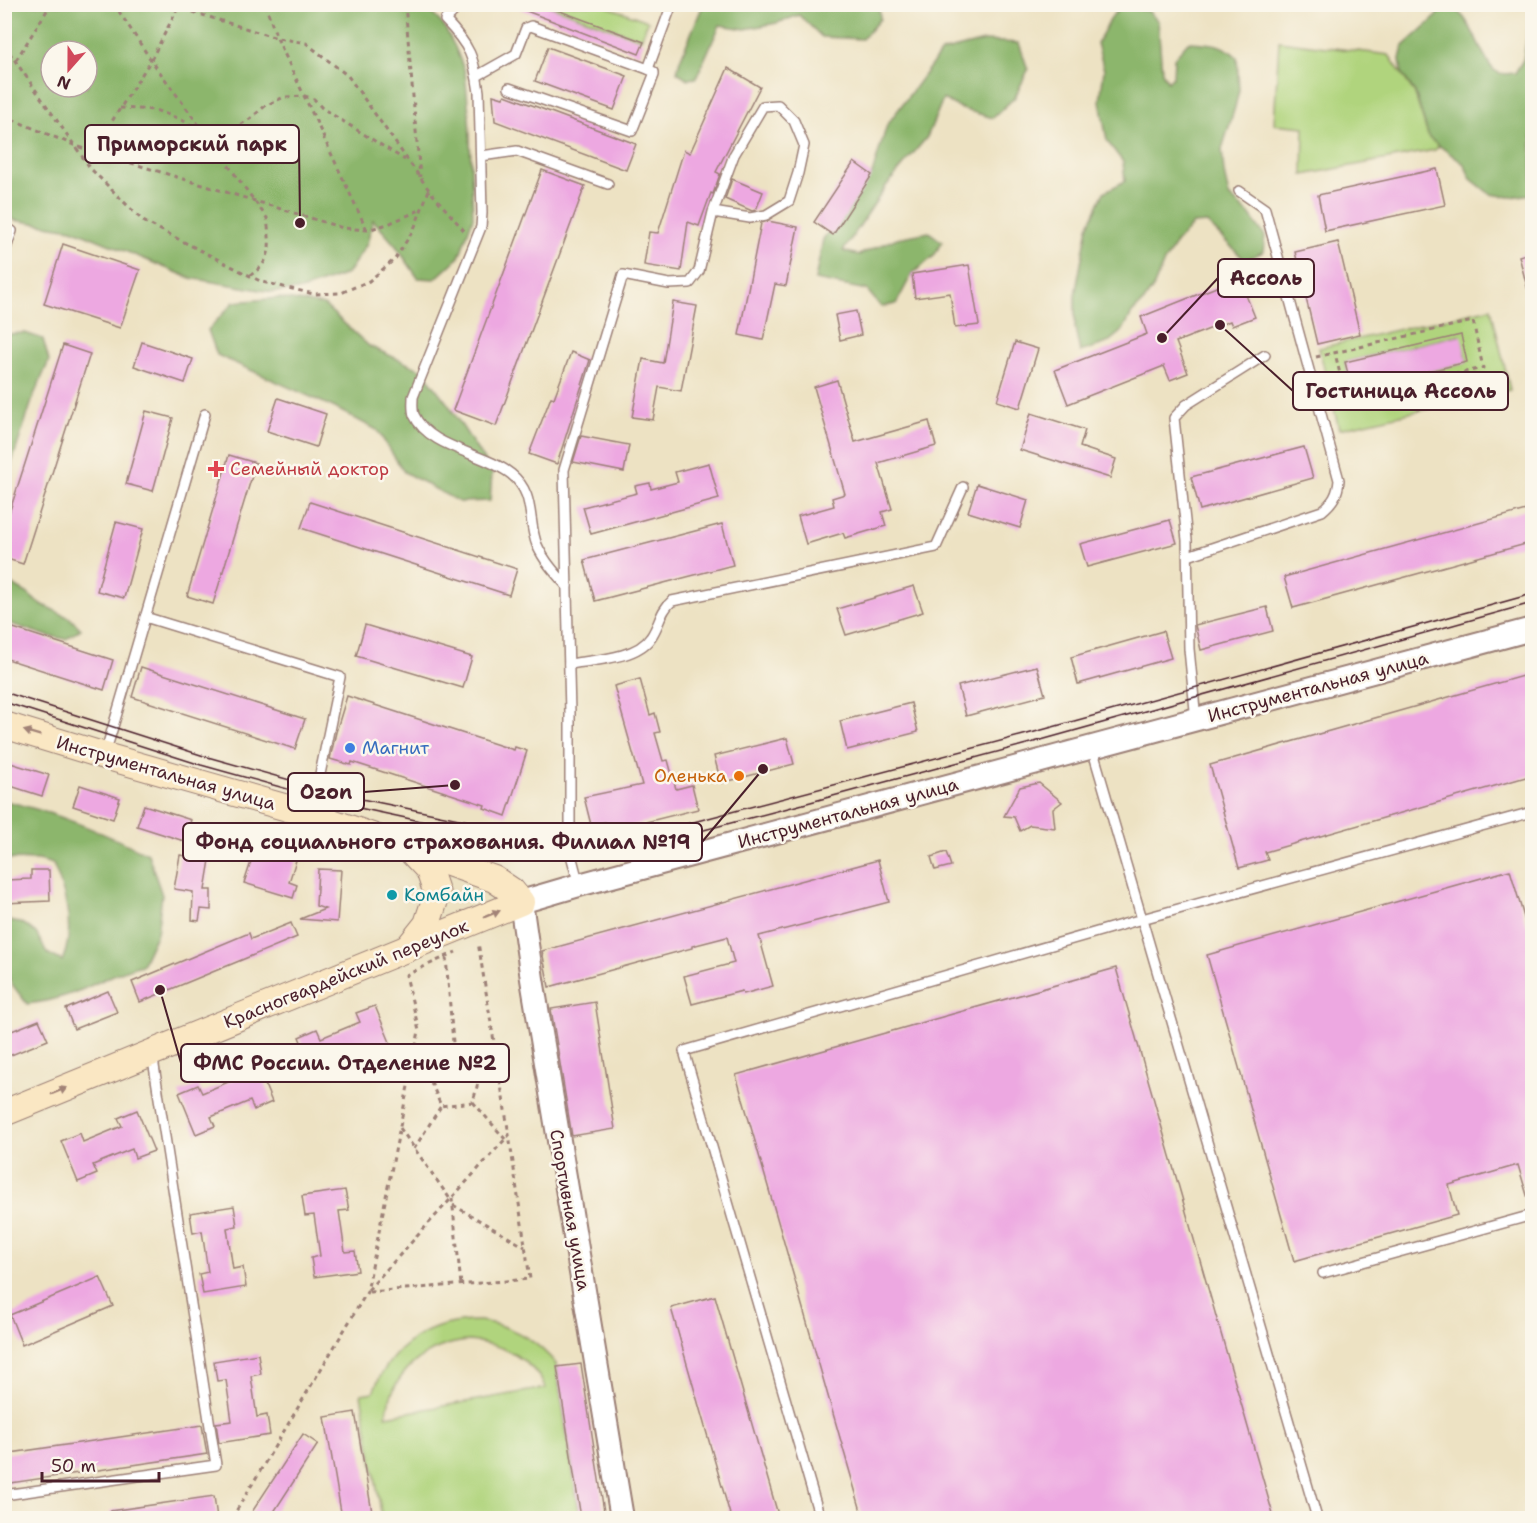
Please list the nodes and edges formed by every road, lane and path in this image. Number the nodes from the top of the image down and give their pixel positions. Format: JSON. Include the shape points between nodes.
{"nodes":[{"id":1,"x":51,"y":4,"type":"edge"},
{"id":2,"x":114,"y":4,"type":"edge"},
{"id":3,"x":167,"y":4,"type":"edge"},
{"id":4,"x":265,"y":4,"type":"edge"},
{"id":5,"x":405,"y":4,"type":"edge"},
{"id":6,"x":461,"y":4,"type":"edge"},
{"id":7,"x":672,"y":4,"type":"edge"},
{"id":8,"x":179,"y":6,"type":"edge"},
{"id":9,"x":277,"y":38,"type":"junction"},
{"id":10,"x":4,"y":45,"type":"edge"},
{"id":11,"x":16,"y":60,"type":"junction"},
{"id":12,"x":151,"y":60,"type":"junction"},
{"id":13,"x":648,"y":69,"type":"junction"},
{"id":14,"x":477,"y":76,"type":"junction"},
{"id":15,"x":509,"y":88,"type":"dead end"},
{"id":16,"x":304,"y":96,"type":"junction"},
{"id":17,"x":120,"y":108,"type":"junction"},
{"id":18,"x":4,"y":116,"type":"edge"},
{"id":19,"x":203,"y":131,"type":"junction"},
{"id":20,"x":76,"y":146,"type":"junction"},
{"id":21,"x":93,"y":151,"type":"junction"},
{"id":22,"x":481,"y":156,"type":"junction"},
{"id":23,"x":407,"y":161,"type":"junction"},
{"id":24,"x":420,"y":178,"type":"junction"},
{"id":25,"x":608,"y":184,"type":"dead end"},
{"id":26,"x":429,"y":190,"type":"junction"},
{"id":27,"x":1239,"y":191,"type":"dead end"},
{"id":28,"x":255,"y":202,"type":"junction"},
{"id":29,"x":422,"y":209,"type":"junction"},
{"id":30,"x":713,"y":212,"type":"junction"},
{"id":31,"x":4,"y":226,"type":"edge"},
{"id":32,"x":367,"y":230,"type":"junction"},
{"id":33,"x":476,"y":244,"type":"junction"},
{"id":34,"x":4,"y":254,"type":"edge"},
{"id":35,"x":249,"y":276,"type":"junction"},
{"id":36,"x":1335,"y":353,"type":"junction"},
{"id":37,"x":1265,"y":355,"type":"dead end"},
{"id":38,"x":1306,"y":359,"type":"junction"},
{"id":39,"x":1413,"y":384,"type":"junction"},
{"id":40,"x":1418,"y":411,"type":"dead end"},
{"id":41,"x":205,"y":414,"type":"dead end"},
{"id":42,"x":963,"y":487,"type":"dead end"},
{"id":43,"x":1188,"y":556,"type":"junction"},
{"id":44,"x":567,"y":586,"type":"junction"},
{"id":45,"x":145,"y":617,"type":"junction"},
{"id":46,"x":1533,"y":629,"type":"edge"},
{"id":47,"x":569,"y":664,"type":"junction"},
{"id":48,"x":1196,"y":720,"type":"junction"},
{"id":49,"x":4,"y":725,"type":"edge"},
{"id":50,"x":1092,"y":748,"type":"junction"},
{"id":51,"x":105,"y":756,"type":"junction"},
{"id":52,"x":1533,"y":812,"type":"edge"},
{"id":53,"x":312,"y":815,"type":"junction"},
{"id":54,"x":409,"y":849,"type":"junction"},
{"id":55,"x":579,"y":885,"type":"junction"},
{"id":56,"x":521,"y":902,"type":"junction"},
{"id":57,"x":486,"y":916,"type":"junction"},
{"id":58,"x":1142,"y":919,"type":"junction"},
{"id":59,"x":407,"y":949,"type":"junction"},
{"id":60,"x":457,"y":952,"type":"dead end"},
{"id":61,"x":446,"y":957,"type":"junction"},
{"id":62,"x":152,"y":1053,"type":"junction"},
{"id":63,"x":454,"y":1055,"type":"junction"},
{"id":64,"x":497,"y":1064,"type":"junction"},
{"id":65,"x":481,"y":1071,"type":"junction"},
{"id":66,"x":411,"y":1073,"type":"junction"},
{"id":67,"x":429,"y":1077,"type":"junction"},
{"id":68,"x":473,"y":1102,"type":"junction"},
{"id":69,"x":441,"y":1106,"type":"junction"},
{"id":70,"x":4,"y":1113,"type":"edge"},
{"id":71,"x":400,"y":1128,"type":"junction"},
{"id":72,"x":509,"y":1135,"type":"junction"},
{"id":73,"x":505,"y":1139,"type":"junction"},
{"id":74,"x":414,"y":1149,"type":"junction"},
{"id":75,"x":451,"y":1199,"type":"junction"},
{"id":76,"x":453,"y":1205,"type":"junction"},
{"id":77,"x":1533,"y":1215,"type":"edge"},
{"id":78,"x":525,"y":1247,"type":"junction"},
{"id":79,"x":1323,"y":1273,"type":"dead end"},
{"id":80,"x":461,"y":1284,"type":"junction"},
{"id":81,"x":367,"y":1292,"type":"junction"},
{"id":82,"x":4,"y":1495,"type":"edge"},
{"id":83,"x":232,"y":1518,"type":"edge"},
{"id":84,"x":622,"y":1518,"type":"edge"},
{"id":85,"x":820,"y":1518,"type":"edge"},
{"id":86,"x":1317,"y":1518,"type":"edge"}],
"edges":[{"from":1,"to":11,"type":"path"},
{"from":2,"to":12,"type":"path"},
{"from":3,"to":8,"type":"path"},
{"from":4,"to":9,"type":"path"},
{"from":5,"to":24,"type":"path"},
{"from":6,"to":14,"type":"lane","via":[[445,20],[463,38]]},
{"from":7,"to":13,"type":"lane"},
{"from":8,"to":9,"type":"path"},
{"from":8,"to":12,"type":"path"},
{"from":9,"to":16,"type":"path"},
{"from":9,"to":23,"type":"path","via":[[306,43],[348,76]]},
{"from":10,"to":11,"type":"path"},
{"from":11,"to":20,"type":"path"},
{"from":12,"to":17,"type":"path"},
{"from":12,"to":19,"type":"path"},
{"from":13,"to":14,"type":"lane","via":[[531,26],[526,28],[513,57]]},
{"from":13,"to":15,"type":"lane","via":[[654,75],[632,131],[627,132]]},
{"from":14,"to":22,"type":"lane"},
{"from":16,"to":19,"type":"path","via":[[284,97],[234,128]]},
{"from":16,"to":23,"type":"path","via":[[315,99],[322,108]]},
{"from":16,"to":32,"type":"path"},
{"from":17,"to":19,"type":"path","via":[[155,110]]},
{"from":17,"to":21,"type":"path"},
{"from":18,"to":20,"type":"path"},
{"from":19,"to":28,"type":"path"},
{"from":20,"to":21,"type":"path"},
{"from":20,"to":35,"type":"path","via":[[91,169],[143,221]]},
{"from":21,"to":28,"type":"path"},
{"from":22,"to":25,"type":"lane","via":[[517,151]]},
{"from":22,"to":33,"type":"lane","via":[[482,213]]},
{"from":23,"to":24,"type":"path"},
{"from":24,"to":26,"type":"path"},
{"from":26,"to":29,"type":"path"},
{"from":26,"to":33,"type":"path"},
{"from":27,"to":38,"type":"lane","via":[[1265,209]]},
{"from":28,"to":32,"type":"path","via":[[343,228]]},
{"from":28,"to":35,"type":"path","via":[[267,218],[268,257]]},
{"from":29,"to":32,"type":"path"},
{"from":29,"to":35,"type":"path","via":[[395,259],[369,281],[341,293],[314,294]]},
{"from":30,"to":30,"type":"lane","via":[[734,155],[763,105],[778,105],[794,121],[804,145],[789,201],[766,215],[750,218]]},
{"from":30,"to":44,"type":"lane","via":[[699,272],[690,283],[669,284],[623,275],[564,470]]},
{"from":31,"to":34,"type":"lane","via":[[12,231]]},
{"from":33,"to":44,"type":"lane","via":[[413,397],[413,413],[423,428],[438,439],[509,472],[520,483],[527,495],[537,545]]},
{"from":36,"to":38,"type":"path"},
{"from":36,"to":39,"type":"path","via":[[1346,399]]},
{"from":36,"to":39,"type":"path","via":[[1473,321],[1483,368]]},
{"from":37,"to":43,"type":"lane","via":[[1186,405],[1174,418]]},
{"from":38,"to":43,"type":"lane","via":[[1339,480],[1332,502],[1322,511]]},
{"from":39,"to":40,"type":"path"},
{"from":41,"to":45,"type":"lane"},
{"from":42,"to":47,"type":"lane","via":[[936,547],[672,601],[663,609],[651,638],[631,653]]},
{"from":43,"to":48,"type":"lane","via":[[1189,649]]},
{"from":44,"to":47,"type":"lane"},
{"from":45,"to":51,"type":"lane"},
{"from":45,"to":53,"type":"lane","via":[[340,677]]},
{"from":46,"to":48,"type":"street","name":"Инструментальная улица"},
{"from":47,"to":55,"type":"lane","via":[[570,851]]},
{"from":48,"to":50,"type":"street","name":"Инструментальная улица"},
{"from":51,"to":49,"type":"main road","name":"Инструментальная улица","one_way":true},
{"from":50,"to":55,"type":"street","name":"Инструментальная улица"},
{"from":50,"to":58,"type":"lane"},
{"from":51,"to":53,"type":"main road","name":"Инструментальная улица"},
{"from":52,"to":58,"type":"lane"},
{"from":53,"to":54,"type":"main road","name":"Инструментальная улица"},
{"from":54,"to":56,"type":"main road","name":"Инструментальная улица","via":[[494,879],[513,891]]},
{"from":54,"to":59,"type":"main road","via":[[429,870],[437,894],[427,924]]},
{"from":55,"to":56,"type":"street","name":"Инструментальная улица"},
{"from":57,"to":56,"type":"main road","name":"Красногвардейский переулок","one_way":true},
{"from":56,"to":84,"type":"street","name":"Спортивная улица"},
{"from":57,"to":59,"type":"main road","name":"Красногвардейский переулок"},
{"from":57,"to":64,"type":"path","via":[[478,942]]},
{"from":58,"to":85,"type":"lane","via":[[684,1051]]},
{"from":58,"to":86,"type":"lane"},
{"from":59,"to":62,"type":"main road","name":"Красногвардейский переулок"},
{"from":60,"to":61,"type":"path"},
{"from":61,"to":63,"type":"path"},
{"from":61,"to":66,"type":"path","via":[[406,975],[419,1030]]},
{"from":70,"to":62,"type":"main road","name":"Красногвардейский переулок","one_way":true},
{"from":62,"to":82,"type":"lane","via":[[216,1465]]},
{"from":63,"to":65,"type":"path"},
{"from":63,"to":67,"type":"path"},
{"from":64,"to":65,"type":"path"},
{"from":64,"to":72,"type":"path"},
{"from":65,"to":68,"type":"path"},
{"from":66,"to":67,"type":"path"},
{"from":66,"to":71,"type":"path"},
{"from":67,"to":69,"type":"path"},
{"from":68,"to":69,"type":"path"},
{"from":68,"to":73,"type":"path"},
{"from":69,"to":74,"type":"path"},
{"from":71,"to":74,"type":"path"},
{"from":71,"to":81,"type":"path"},
{"from":72,"to":73,"type":"path"},
{"from":72,"to":78,"type":"path"},
{"from":73,"to":75,"type":"path"},
{"from":74,"to":75,"type":"path"},
{"from":75,"to":76,"type":"path"},
{"from":75,"to":81,"type":"path"},
{"from":76,"to":78,"type":"path"},
{"from":76,"to":80,"type":"path"},
{"from":77,"to":79,"type":"lane"},
{"from":78,"to":80,"type":"path","via":[[530,1279]]},
{"from":80,"to":81,"type":"path"},
{"from":81,"to":83,"type":"path"}]}
